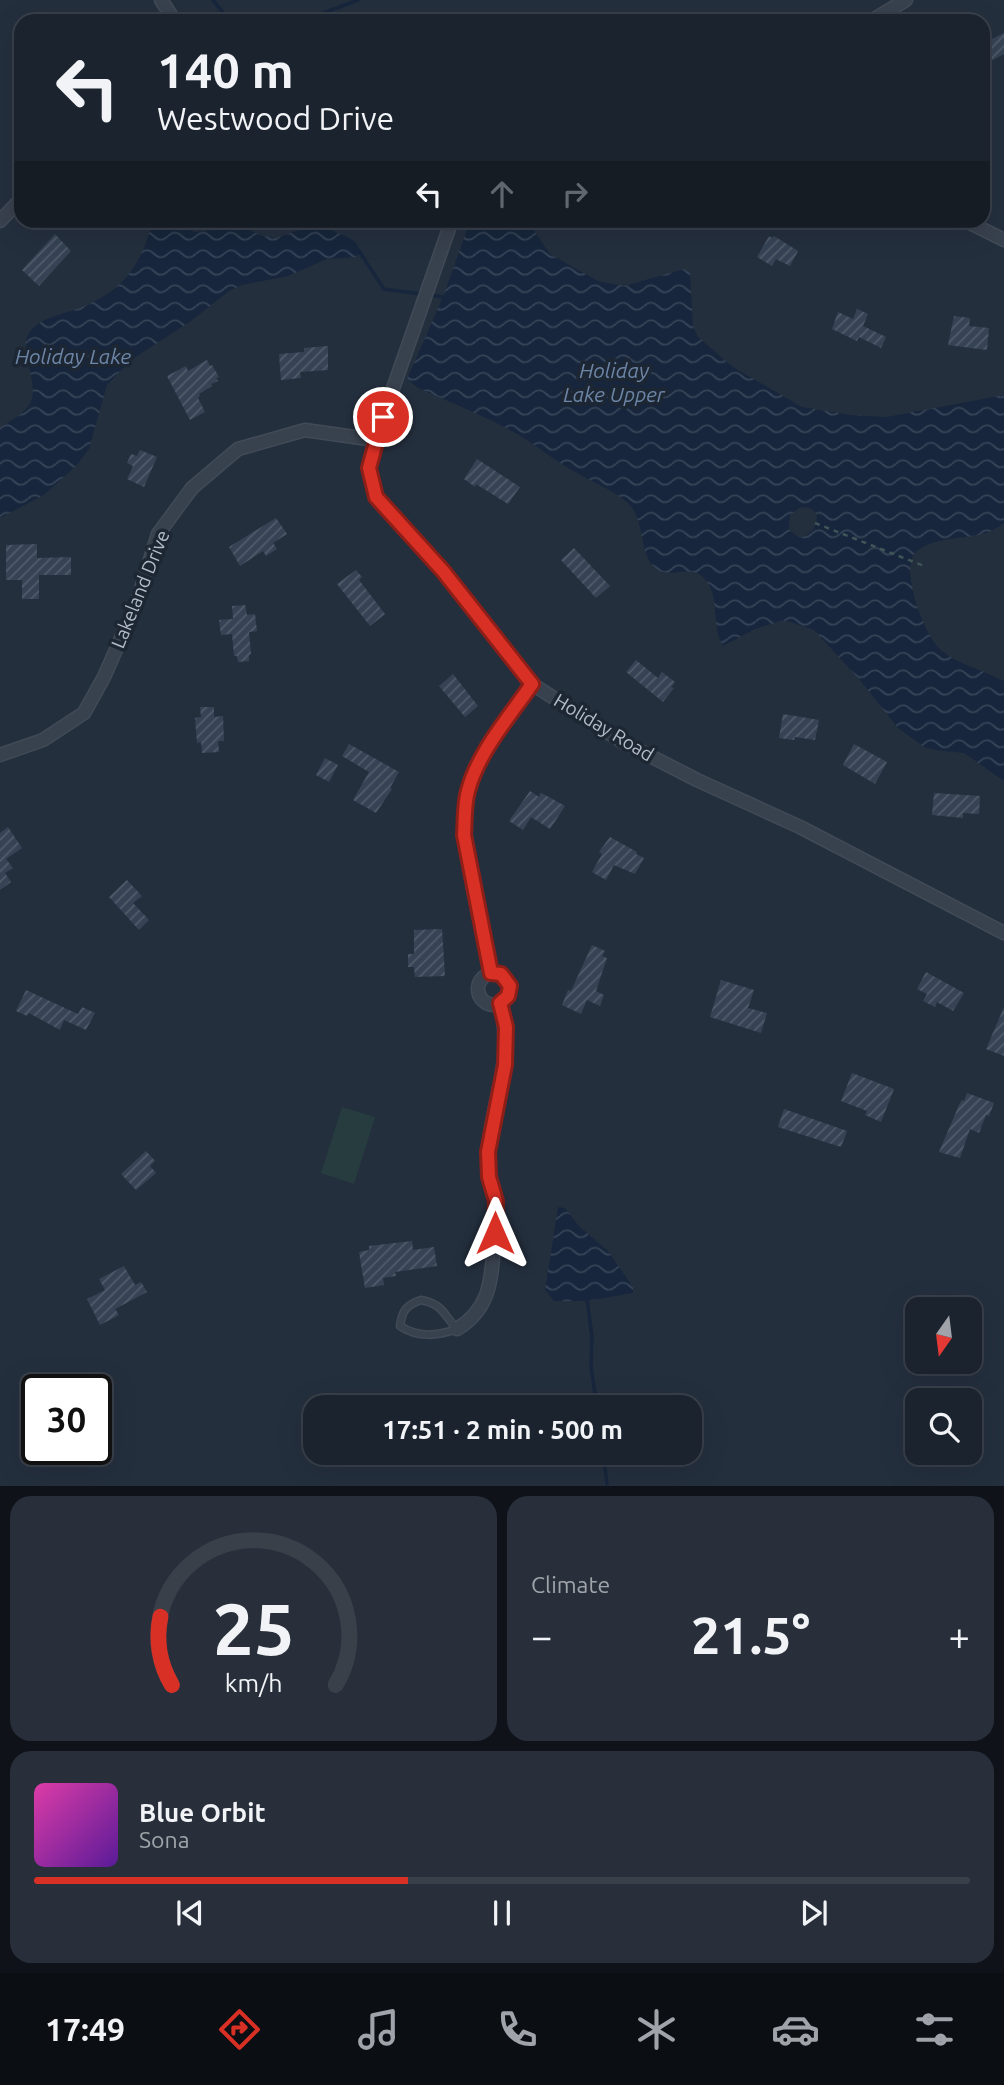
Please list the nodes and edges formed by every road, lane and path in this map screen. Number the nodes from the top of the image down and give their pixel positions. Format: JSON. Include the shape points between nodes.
{"nodes":[{"id":1,"x":906,"y":0,"type":"edge"},
{"id":2,"x":883,"y":14,"type":"edge"},
{"id":3,"x":14,"y":206,"type":"edge"},
{"id":4,"x":0,"y":221,"type":"edge"},
{"id":5,"x":449,"y":228,"type":"edge"},
{"id":6,"x":980,"y":228,"type":"edge"},
{"id":7,"x":1004,"y":240,"type":"edge"},
{"id":8,"x":375,"y":440,"type":"junction"},
{"id":9,"x":815,"y":523,"type":"dead end"},
{"id":10,"x":924,"y":566,"type":"dead end"},
{"id":11,"x":532,"y":684,"type":"junction"},
{"id":12,"x":0,"y":755,"type":"edge"},
{"id":13,"x":1004,"y":933,"type":"edge"},
{"id":14,"x":491,"y":973,"type":"junction"},
{"id":15,"x":500,"y":1003,"type":"junction"},
{"id":16,"x":457,"y":1329,"type":"junction"}],
"edges":[{"from":1,"to":2,"type":"street"},
{"from":3,"to":4,"type":"street"},
{"from":5,"to":8,"type":"street","name":"Holiday Road"},
{"from":6,"to":7,"type":"street"},
{"from":8,"to":11,"type":"street","name":"Holiday Road","via":[[369,468],[376,497],[443,571]]},
{"from":8,"to":12,"type":"street","name":"Lakeland Drive","via":[[305,430],[238,449],[192,488],[158,534],[137,602],[84,713],[43,740]]},
{"from":9,"to":10,"type":"path"},
{"from":11,"to":13,"type":"street","name":"Holiday Road","via":[[621,741]]},
{"from":11,"to":14,"type":"street","via":[[481,759],[467,792],[464,835]]},
{"from":14,"to":15,"type":"street","via":[[501,974],[510,986]]},
{"from":14,"to":15,"type":"street","via":[[482,978],[478,993],[485,1002]]},
{"from":15,"to":16,"type":"street","via":[[506,1027],[505,1065],[488,1152],[497,1213],[494,1264],[478,1312]]},
{"from":16,"to":16,"type":"lane","via":[[435,1335],[410,1333],[400,1326],[401,1314],[409,1304],[433,1302]]}]}
